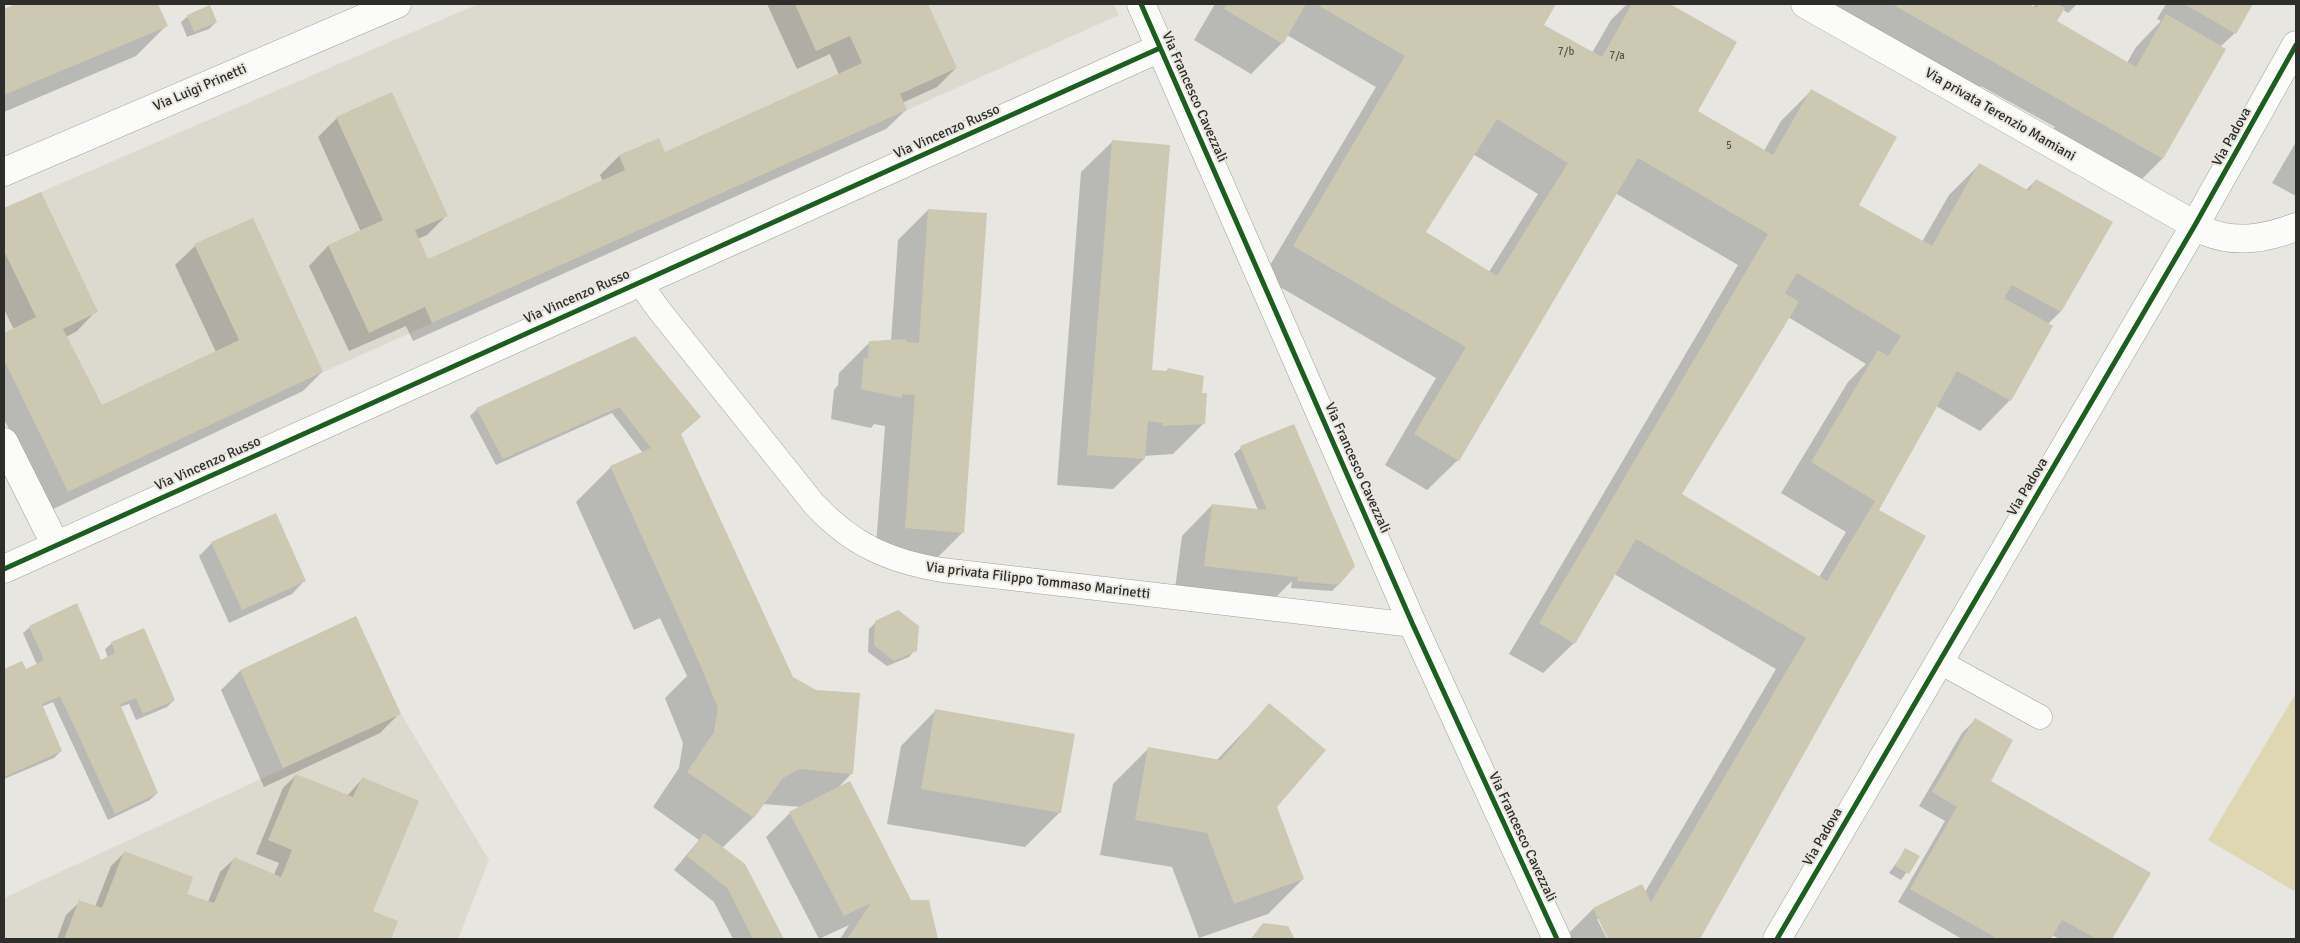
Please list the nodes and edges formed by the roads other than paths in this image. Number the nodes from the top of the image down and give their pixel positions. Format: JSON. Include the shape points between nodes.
{"nodes":[{"id":1,"x":396,"y":4,"type":"edge"},
{"id":2,"x":1141,"y":4,"type":"edge"},
{"id":3,"x":1805,"y":4,"type":"edge"},
{"id":4,"x":2296,"y":45,"type":"edge"},
{"id":5,"x":1160,"y":48,"type":"junction"},
{"id":6,"x":4,"y":172,"type":"edge"},
{"id":7,"x":2195,"y":225,"type":"junction"},
{"id":8,"x":2296,"y":227,"type":"edge"},
{"id":9,"x":639,"y":282,"type":"junction"},
{"id":10,"x":4,"y":442,"type":"edge"},
{"id":11,"x":55,"y":544,"type":"junction"},
{"id":12,"x":4,"y":569,"type":"edge"},
{"id":13,"x":1413,"y":625,"type":"junction"},
{"id":14,"x":1938,"y":661,"type":"junction"},
{"id":15,"x":2040,"y":717,"type":"dead end"},
{"id":16,"x":1557,"y":939,"type":"edge"},
{"id":17,"x":1777,"y":939,"type":"edge"}],
"edges":[{"from":1,"to":6,"type":"street","name":"Via Luigi Prinetti"},
{"from":2,"to":5,"type":"street","name":"Via Francesco Cavezzali"},
{"from":3,"to":7,"type":"street","name":"Via privata Terenzio Mamiani"},
{"from":4,"to":7,"type":"street","name":"Via Padova"},
{"from":5,"to":9,"type":"street","name":"Via Vincenzo Russo"},
{"from":5,"to":13,"type":"street","name":"Via Francesco Cavezzali"},
{"from":7,"to":8,"type":"street","name":"Via privata Terenzio Mamiani","via":[[2217,236],[2241,239],[2271,236]]},
{"from":7,"to":14,"type":"street","name":"Via Padova"},
{"from":9,"to":11,"type":"street","name":"Via Vincenzo Russo"},
{"from":9,"to":13,"type":"lane","name":"Via privata Filippo Tommaso Marinetti","via":[[814,504],[842,531],[877,552],[942,570]]},
{"from":10,"to":11,"type":"street"},
{"from":11,"to":12,"type":"street","name":"Via Vincenzo Russo"},
{"from":13,"to":16,"type":"street","name":"Via Francesco Cavezzali"},
{"from":14,"to":15,"type":"lane"},
{"from":14,"to":17,"type":"street","name":"Via Padova"}]}
